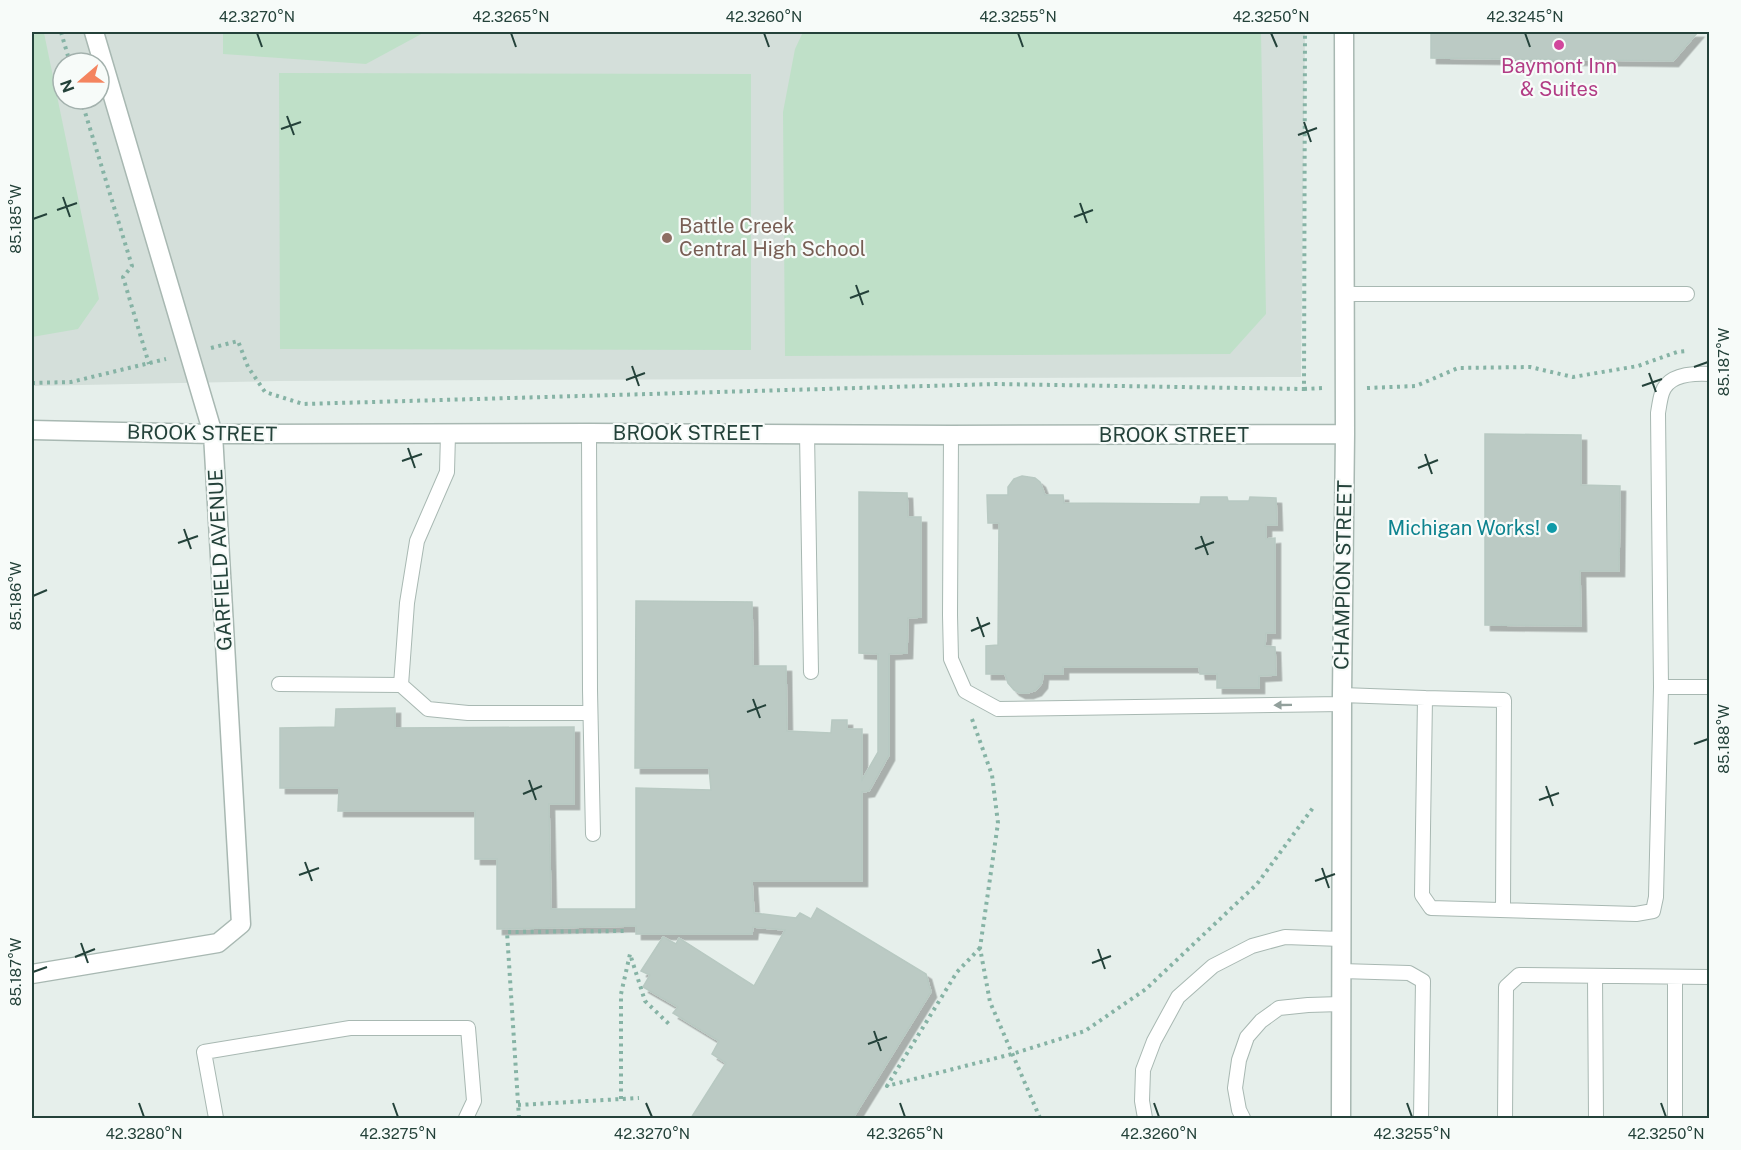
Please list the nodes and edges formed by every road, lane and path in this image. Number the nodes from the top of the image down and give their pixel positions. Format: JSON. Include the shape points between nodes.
{"nodes":[{"id":1,"x":61,"y":32,"type":"edge"},
{"id":2,"x":94,"y":32,"type":"edge"},
{"id":3,"x":1305,"y":32,"type":"edge"},
{"id":4,"x":1344,"y":32,"type":"edge"},
{"id":5,"x":67,"y":51,"type":"edge"},
{"id":6,"x":85,"y":111,"type":"edge"},
{"id":7,"x":1344,"y":294,"type":"junction"},
{"id":8,"x":1687,"y":294,"type":"dead end"},
{"id":9,"x":238,"y":341,"type":"dead end"},
{"id":10,"x":1688,"y":351,"type":"dead end"},
{"id":11,"x":1710,"y":374,"type":"edge"},
{"id":12,"x":32,"y":383,"type":"edge"},
{"id":13,"x":1375,"y":388,"type":"dead end"},
{"id":14,"x":32,"y":430,"type":"edge"},
{"id":15,"x":589,"y":433,"type":"junction"},
{"id":16,"x":807,"y":433,"type":"junction"},
{"id":17,"x":213,"y":434,"type":"junction"},
{"id":18,"x":448,"y":434,"type":"junction"},
{"id":19,"x":1345,"y":434,"type":"junction"},
{"id":20,"x":951,"y":435,"type":"junction"},
{"id":21,"x":811,"y":672,"type":"dead end"},
{"id":22,"x":279,"y":684,"type":"dead end"},
{"id":23,"x":401,"y":685,"type":"junction"},
{"id":24,"x":1661,"y":687,"type":"junction"},
{"id":25,"x":1710,"y":687,"type":"edge"},
{"id":26,"x":965,"y":691,"type":"junction"},
{"id":27,"x":1425,"y":698,"type":"junction"},
{"id":28,"x":1342,"y":700,"type":"junction"},
{"id":29,"x":590,"y":713,"type":"junction"},
{"id":30,"x":1315,"y":806,"type":"dead end"},
{"id":31,"x":593,"y":834,"type":"dead end"},
{"id":32,"x":1503,"y":910,"type":"junction"},
{"id":33,"x":625,"y":931,"type":"dead end"},
{"id":34,"x":1341,"y":939,"type":"junction"},
{"id":35,"x":980,"y":948,"type":"junction"},
{"id":36,"x":1341,"y":971,"type":"junction"},
{"id":37,"x":32,"y":974,"type":"edge"},
{"id":38,"x":1595,"y":975,"type":"junction"},
{"id":39,"x":1675,"y":977,"type":"junction"},
{"id":40,"x":1710,"y":977,"type":"edge"},
{"id":41,"x":1341,"y":1004,"type":"junction"},
{"id":42,"x":671,"y":1026,"type":"dead end"},
{"id":43,"x":1012,"y":1054,"type":"junction"},
{"id":44,"x":639,"y":1098,"type":"dead end"},
{"id":45,"x":621,"y":1099,"type":"junction"},
{"id":46,"x":518,"y":1105,"type":"junction"},
{"id":47,"x":216,"y":1119,"type":"edge"},
{"id":48,"x":466,"y":1119,"type":"edge"},
{"id":49,"x":519,"y":1119,"type":"edge"},
{"id":50,"x":1040,"y":1119,"type":"edge"},
{"id":51,"x":1145,"y":1119,"type":"edge"},
{"id":52,"x":1243,"y":1119,"type":"edge"},
{"id":53,"x":1341,"y":1119,"type":"edge"},
{"id":54,"x":1421,"y":1119,"type":"edge"},
{"id":55,"x":1505,"y":1119,"type":"edge"},
{"id":56,"x":1596,"y":1119,"type":"edge"},
{"id":57,"x":1675,"y":1119,"type":"edge"}],
"edges":[{"from":1,"to":5,"type":"path"},
{"from":2,"to":17,"type":"street","name":"GARFIELD AVENUE"},
{"from":3,"to":9,"type":"path","via":[[1304,389],[995,384],[303,404],[266,392],[248,367]]},
{"from":4,"to":7,"type":"street","name":"CHAMPION STREET"},
{"from":6,"to":12,"type":"path","via":[[132,266],[123,277],[149,364],[71,382]]},
{"from":7,"to":8,"type":"lane"},
{"from":7,"to":19,"type":"street","name":"CHAMPION STREET"},
{"from":10,"to":13,"type":"path","via":[[1638,366],[1573,377],[1530,367],[1458,368],[1416,386]]},
{"from":11,"to":24,"type":"lane","via":[[1672,379],[1662,391],[1658,413]]},
{"from":14,"to":17,"type":"street","name":"BROOK STREET"},
{"from":15,"to":16,"type":"street","name":"BROOK STREET"},
{"from":15,"to":18,"type":"street","name":"BROOK STREET"},
{"from":15,"to":29,"type":"lane"},
{"from":16,"to":20,"type":"street","name":"BROOK STREET"},
{"from":16,"to":21,"type":"lane"},
{"from":17,"to":18,"type":"street","name":"BROOK STREET"},
{"from":17,"to":37,"type":"street","name":"GARFIELD AVENUE","via":[[241,924],[218,943]]},
{"from":18,"to":23,"type":"lane","via":[[447,472],[417,541],[407,603]]},
{"from":19,"to":20,"type":"street","name":"BROOK STREET"},
{"from":19,"to":28,"type":"street","name":"CHAMPION STREET"},
{"from":20,"to":26,"type":"lane","via":[[951,660]]},
{"from":22,"to":23,"type":"lane"},
{"from":23,"to":29,"type":"lane","via":[[428,709],[468,713]]},
{"from":24,"to":25,"type":"lane"},
{"from":24,"to":32,"type":"lane","via":[[1653,911],[1636,914]]},
{"from":28,"to":26,"type":"lane","one_way":true,"via":[[998,709]]},
{"from":26,"to":35,"type":"path","via":[[992,775],[998,823]]},
{"from":27,"to":28,"type":"lane"},
{"from":27,"to":32,"type":"lane","via":[[1422,894],[1431,908]]},
{"from":27,"to":32,"type":"lane","via":[[1504,700]]},
{"from":28,"to":34,"type":"street","name":"CHAMPION STREET"},
{"from":29,"to":31,"type":"lane"},
{"from":30,"to":43,"type":"path","via":[[1257,884],[1146,989],[1085,1031]]},
{"from":33,"to":46,"type":"path","via":[[507,932]]},
{"from":34,"to":36,"type":"street","name":"CHAMPION STREET"},
{"from":34,"to":51,"type":"lane","via":[[1285,937],[1252,946],[1213,966],[1178,997],[1143,1070]]},
{"from":35,"to":43,"type":"path","via":[[990,1002]]},
{"from":35,"to":43,"type":"path","via":[[957,972],[887,1086]]},
{"from":36,"to":41,"type":"street","name":"CHAMPION STREET"},
{"from":36,"to":54,"type":"lane","via":[[1409,973],[1423,981]]},
{"from":38,"to":39,"type":"lane"},
{"from":38,"to":55,"type":"lane","via":[[1519,975],[1506,987]]},
{"from":38,"to":56,"type":"lane"},
{"from":39,"to":40,"type":"lane"},
{"from":39,"to":57,"type":"lane"},
{"from":41,"to":52,"type":"lane","via":[[1279,1008],[1247,1036],[1235,1088]]},
{"from":41,"to":53,"type":"street","name":"CHAMPION STREET"},
{"from":42,"to":45,"type":"path","via":[[645,1001],[630,954],[621,994]]},
{"from":43,"to":50,"type":"path"},
{"from":44,"to":45,"type":"path"},
{"from":45,"to":46,"type":"path"},
{"from":46,"to":49,"type":"path"},
{"from":47,"to":48,"type":"lane","via":[[204,1052],[350,1028],[468,1028],[474,1101]]}]}
